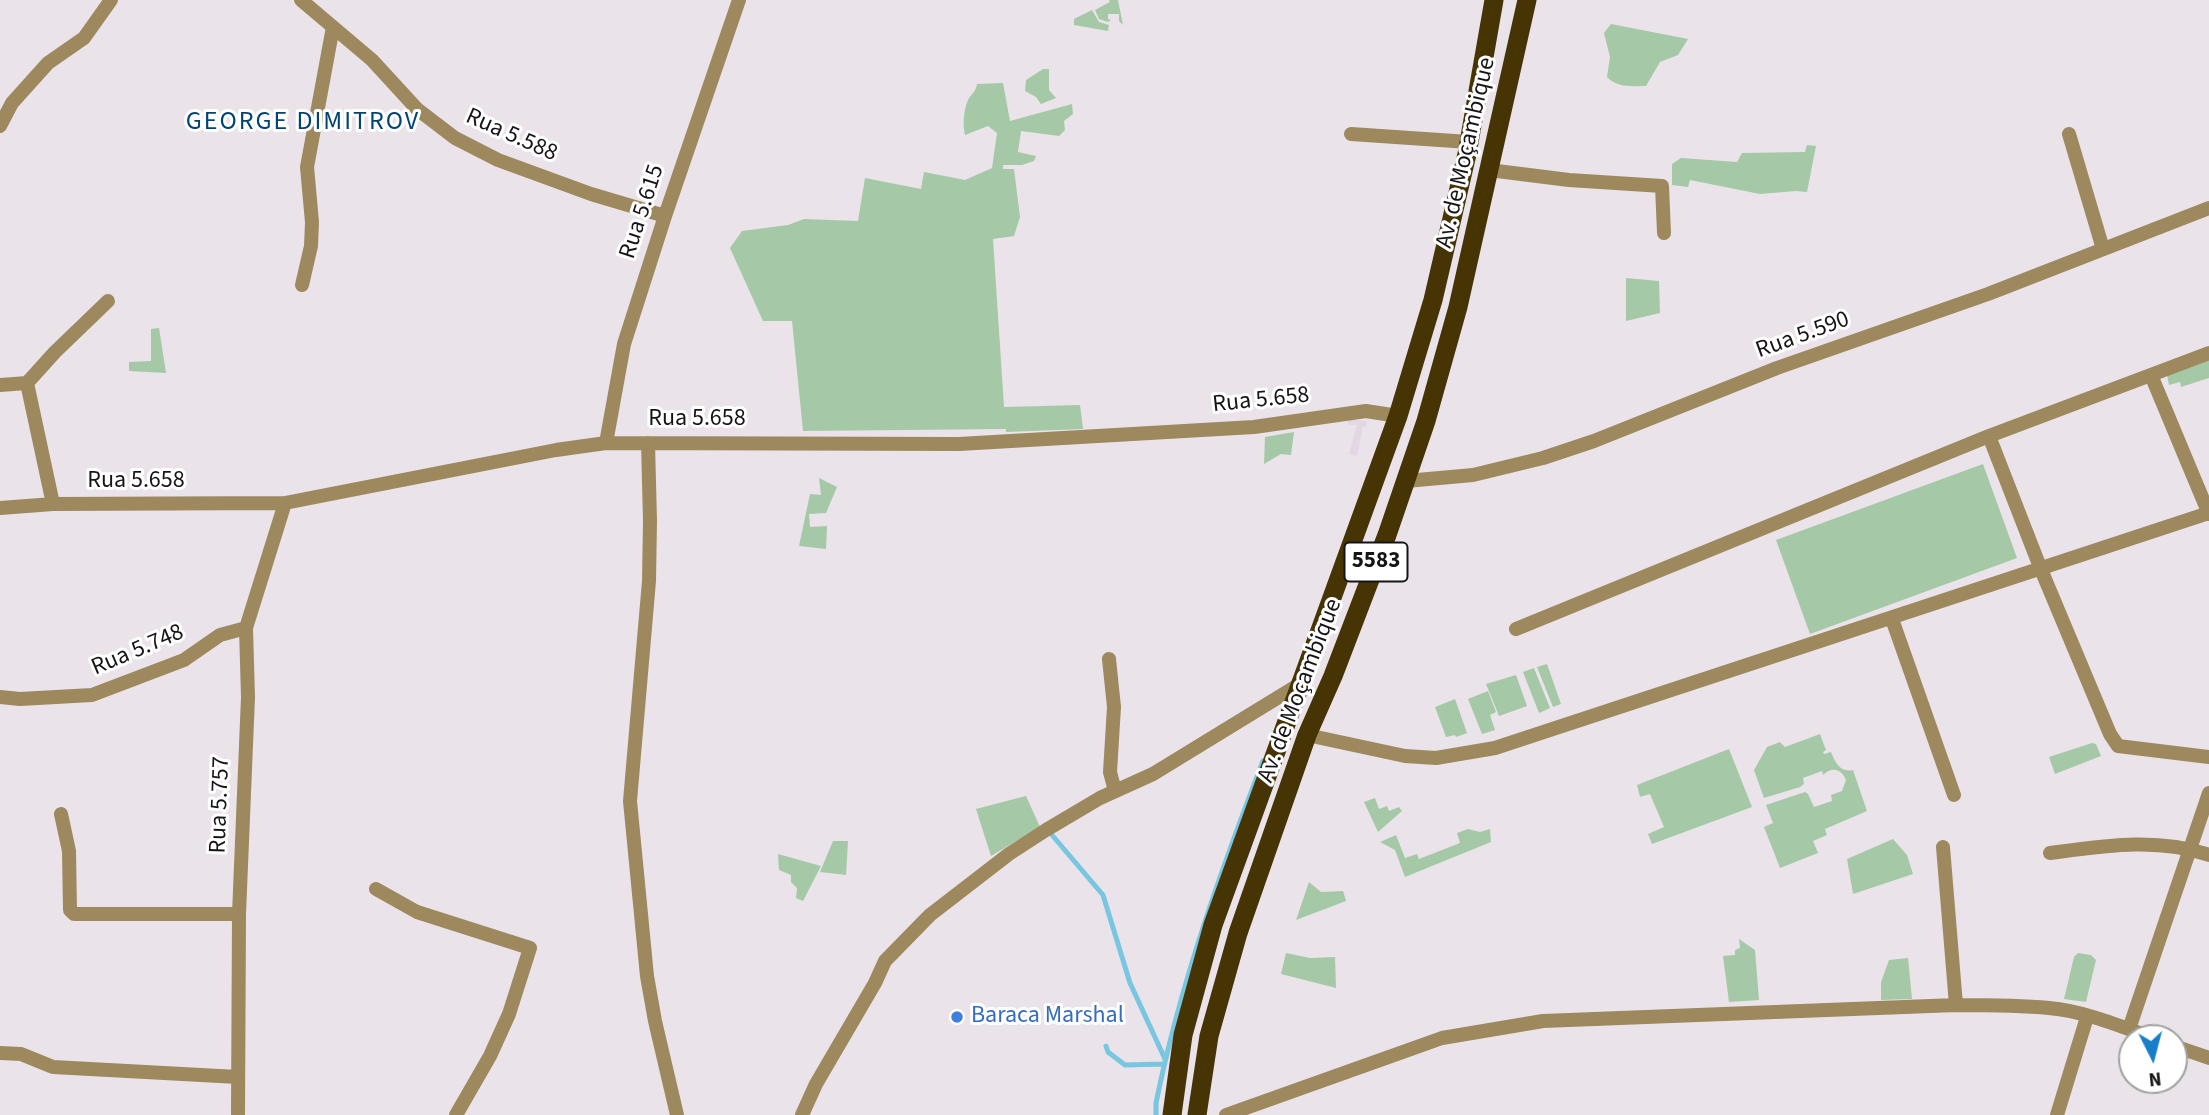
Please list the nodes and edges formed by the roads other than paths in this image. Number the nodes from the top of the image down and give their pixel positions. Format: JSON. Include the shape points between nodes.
{"nodes":[{"id":1,"x":111,"y":0,"type":"edge"},
{"id":2,"x":301,"y":0,"type":"edge"},
{"id":3,"x":739,"y":0,"type":"edge"},
{"id":4,"x":1494,"y":0,"type":"edge"},
{"id":5,"x":1527,"y":0,"type":"edge"},
{"id":6,"x":333,"y":27,"type":"junction"},
{"id":7,"x":0,"y":126,"type":"edge"},
{"id":8,"x":1350,"y":134,"type":"dead end"},
{"id":9,"x":2068,"y":134,"type":"dead end"},
{"id":10,"x":1469,"y":142,"type":"junction"},
{"id":11,"x":1489,"y":170,"type":"junction"},
{"id":12,"x":2209,"y":208,"type":"edge"},
{"id":13,"x":665,"y":216,"type":"junction"},
{"id":14,"x":1664,"y":233,"type":"dead end"},
{"id":15,"x":2103,"y":249,"type":"junction"},
{"id":16,"x":302,"y":285,"type":"dead end"},
{"id":17,"x":108,"y":301,"type":"dead end"},
{"id":18,"x":2209,"y":353,"type":"edge"},
{"id":19,"x":2151,"y":375,"type":"junction"},
{"id":20,"x":27,"y":383,"type":"junction"},
{"id":21,"x":0,"y":385,"type":"edge"},
{"id":22,"x":1398,"y":416,"type":"junction"},
{"id":23,"x":1989,"y":436,"type":"junction"},
{"id":24,"x":606,"y":443,"type":"junction"},
{"id":25,"x":649,"y":443,"type":"junction"},
{"id":26,"x":1406,"y":481,"type":"junction"},
{"id":27,"x":285,"y":503,"type":"junction"},
{"id":28,"x":53,"y":504,"type":"junction"},
{"id":29,"x":0,"y":508,"type":"edge"},
{"id":30,"x":2209,"y":514,"type":"edge"},
{"id":31,"x":2040,"y":567,"type":"junction"},
{"id":32,"x":1892,"y":619,"type":"junction"},
{"id":33,"x":246,"y":628,"type":"junction"},
{"id":34,"x":1516,"y":629,"type":"dead end"},
{"id":35,"x":1109,"y":659,"type":"dead end"},
{"id":36,"x":1300,"y":684,"type":"junction"},
{"id":37,"x":0,"y":697,"type":"edge"},
{"id":38,"x":20,"y":699,"type":"junction"},
{"id":39,"x":0,"y":706,"type":"edge"},
{"id":40,"x":1307,"y":735,"type":"junction"},
{"id":41,"x":2209,"y":757,"type":"edge"},
{"id":42,"x":1115,"y":791,"type":"junction"},
{"id":43,"x":2209,"y":793,"type":"edge"},
{"id":44,"x":1954,"y":795,"type":"dead end"},
{"id":45,"x":61,"y":814,"type":"dead end"},
{"id":46,"x":1943,"y":847,"type":"dead end"},
{"id":47,"x":2191,"y":849,"type":"junction"},
{"id":48,"x":2050,"y":853,"type":"dead end"},
{"id":49,"x":2209,"y":855,"type":"edge"},
{"id":50,"x":376,"y":890,"type":"dead end"},
{"id":51,"x":239,"y":915,"type":"junction"},
{"id":52,"x":1956,"y":1005,"type":"junction"},
{"id":53,"x":2087,"y":1017,"type":"junction"},
{"id":54,"x":2131,"y":1024,"type":"edge"},
{"id":55,"x":2118,"y":1026,"type":"edge"},
{"id":56,"x":2188,"y":1051,"type":"edge"},
{"id":57,"x":0,"y":1053,"type":"edge"},
{"id":58,"x":2209,"y":1058,"type":"edge"},
{"id":59,"x":238,"y":1077,"type":"junction"},
{"id":60,"x":238,"y":1115,"type":"edge"},
{"id":61,"x":456,"y":1115,"type":"edge"},
{"id":62,"x":677,"y":1115,"type":"edge"},
{"id":63,"x":802,"y":1115,"type":"edge"},
{"id":64,"x":1172,"y":1115,"type":"edge"},
{"id":65,"x":1197,"y":1115,"type":"edge"},
{"id":66,"x":1226,"y":1115,"type":"edge"},
{"id":67,"x":2057,"y":1115,"type":"edge"}],
"edges":[{"from":1,"to":7,"type":"street","via":[[84,38],[48,64],[12,103]]},
{"from":2,"to":6,"type":"street","name":"Rua 5.588"},
{"from":3,"to":13,"type":"street","name":"Rua 5.615"},
{"from":4,"to":10,"type":"highway","name":"Av. de Moçambique","number":"5583"},
{"from":5,"to":11,"type":"highway","name":"Av. de Moçambique","number":"5583"},
{"from":6,"to":13,"type":"street","name":"Rua 5.588","via":[[372,60],[417,109],[456,138],[498,160]]},
{"from":6,"to":16,"type":"street","via":[[307,167],[311,246]]},
{"from":8,"to":10,"type":"street"},
{"from":9,"to":15,"type":"street"},
{"from":10,"to":22,"type":"highway","name":"Av. de Moçambique","number":"5583","via":[[1433,300]]},
{"from":11,"to":14,"type":"street","via":[[1662,186]]},
{"from":11,"to":26,"type":"highway","name":"Av. de Moçambique","number":"5583","via":[[1458,307]]},
{"from":12,"to":15,"type":"street","name":"Rua 5.590"},
{"from":13,"to":24,"type":"street","name":"Rua 5.615","via":[[624,344]]},
{"from":15,"to":26,"type":"street","name":"Rua 5.590","via":[[1543,458],[1473,475]]},
{"from":17,"to":20,"type":"street"},
{"from":18,"to":19,"type":"street"},
{"from":19,"to":23,"type":"street"},
{"from":19,"to":30,"type":"street"},
{"from":20,"to":21,"type":"street"},
{"from":20,"to":28,"type":"street"},
{"from":22,"to":25,"type":"street","name":"Rua 5.658","via":[[1366,411],[1254,426],[959,444]]},
{"from":22,"to":36,"type":"highway","name":"Av. de Moçambique","number":"5583"},
{"from":23,"to":31,"type":"street"},
{"from":23,"to":34,"type":"street"},
{"from":24,"to":25,"type":"street","name":"Rua 5.658"},
{"from":24,"to":27,"type":"street","name":"Rua 5.658"},
{"from":25,"to":62,"type":"street","via":[[649,582],[630,801],[647,976]]},
{"from":26,"to":40,"type":"highway","name":"Av. de Moçambique","number":"5583"},
{"from":27,"to":28,"type":"street","name":"Rua 5.658"},
{"from":27,"to":33,"type":"street","name":"Rua 5.757"},
{"from":28,"to":29,"type":"street","name":"Rua 5.658"},
{"from":30,"to":31,"type":"street"},
{"from":31,"to":32,"type":"street"},
{"from":31,"to":41,"type":"street","via":[[2103,721],[2118,746]]},
{"from":32,"to":40,"type":"street","via":[[1495,748],[1436,758],[1405,756]]},
{"from":32,"to":44,"type":"street"},
{"from":33,"to":38,"type":"street","name":"Rua 5.748","via":[[220,635],[184,660],[92,695]]},
{"from":33,"to":51,"type":"street","name":"Rua 5.757","via":[[248,696]]},
{"from":35,"to":42,"type":"street","via":[[1114,707],[1110,772]]},
{"from":36,"to":42,"type":"street","via":[[1153,774]]},
{"from":36,"to":64,"type":"highway","name":"Av. de Moçambique","number":"5583","via":[[1213,925],[1184,1035]]},
{"from":37,"to":38,"type":"street","name":"Rua 5.748"},
{"from":38,"to":39,"type":"street"},
{"from":40,"to":65,"type":"highway","name":"Av. de Moçambique","number":"5583","via":[[1238,933],[1209,1036]]},
{"from":42,"to":63,"type":"street","via":[[1009,854],[901,942],[885,961]]},
{"from":43,"to":47,"type":"street"},
{"from":45,"to":51,"type":"street","via":[[74,914]]},
{"from":46,"to":52,"type":"street"},
{"from":47,"to":48,"type":"street","via":[[2114,844]]},
{"from":47,"to":49,"type":"street"},
{"from":47,"to":54,"type":"street"},
{"from":50,"to":61,"type":"street","via":[[417,912],[530,948],[509,1014]]},
{"from":51,"to":59,"type":"street","name":"Rua 5.757"},
{"from":52,"to":53,"type":"street","via":[[2051,1008]]},
{"from":52,"to":66,"type":"street","via":[[1543,1021],[1443,1038]]},
{"from":53,"to":55,"type":"street"},
{"from":53,"to":67,"type":"street"},
{"from":56,"to":58,"type":"street"},
{"from":57,"to":59,"type":"street","via":[[21,1054],[53,1067]]},
{"from":59,"to":60,"type":"street","name":"Rua 5.757"}]}
